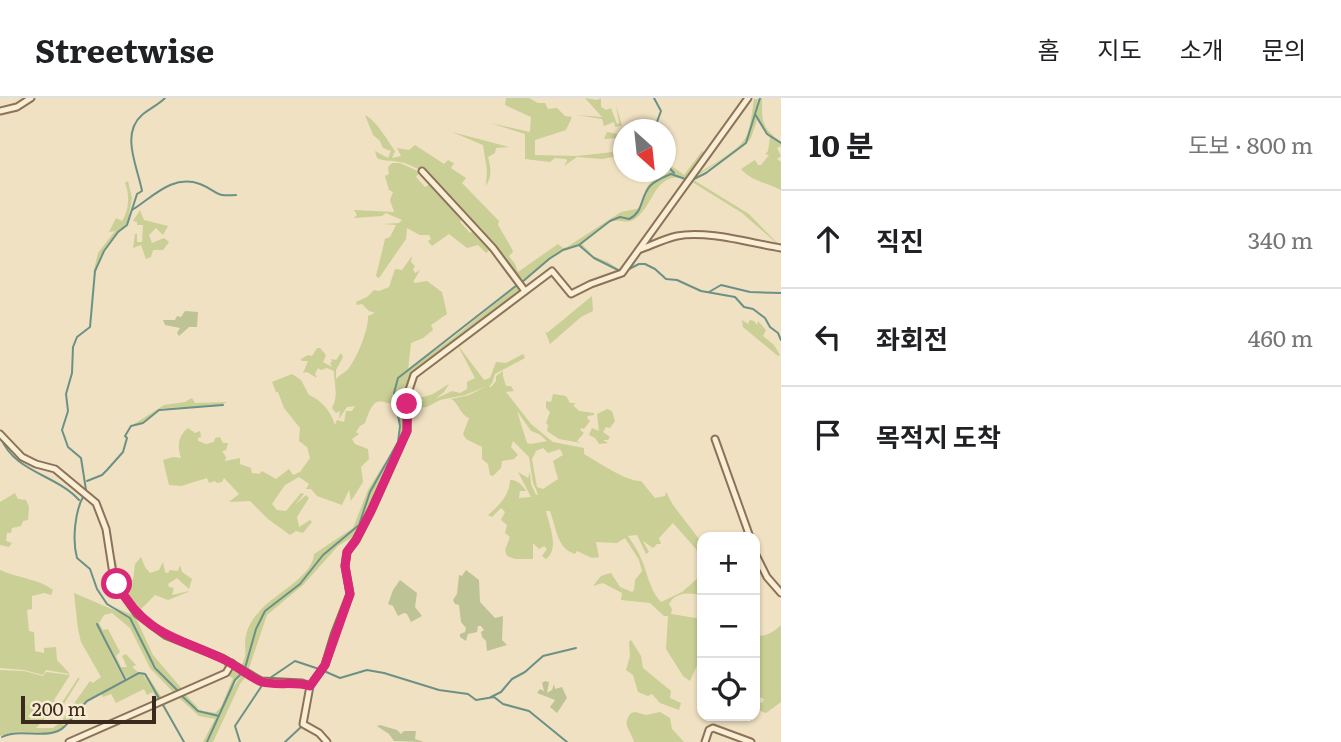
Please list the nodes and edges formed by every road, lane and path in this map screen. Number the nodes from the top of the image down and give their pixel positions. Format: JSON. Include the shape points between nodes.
{"nodes":[{"id":1,"x":31,"y":98,"type":"edge"},
{"id":2,"x":748,"y":98,"type":"edge"},
{"id":3,"x":0,"y":111,"type":"edge"},
{"id":4,"x":422,"y":171,"type":"dead end"},
{"id":5,"x":781,"y":248,"type":"edge"},
{"id":6,"x":640,"y":250,"type":"junction"},
{"id":7,"x":525,"y":291,"type":"junction"},
{"id":8,"x":0,"y":434,"type":"edge"},
{"id":9,"x":715,"y":439,"type":"dead end"},
{"id":10,"x":748,"y":532,"type":"edge"},
{"id":11,"x":760,"y":566,"type":"edge"},
{"id":12,"x":781,"y":593,"type":"edge"},
{"id":13,"x":232,"y":663,"type":"junction"},
{"id":14,"x":310,"y":686,"type":"junction"},
{"id":15,"x":69,"y":742,"type":"edge"},
{"id":16,"x":327,"y":742,"type":"edge"},
{"id":17,"x":705,"y":742,"type":"edge"},
{"id":18,"x":751,"y":742,"type":"edge"}],
"edges":[{"from":1,"to":3,"type":"street"},
{"from":2,"to":6,"type":"street"},
{"from":4,"to":7,"type":"street","via":[[493,248]]},
{"from":5,"to":6,"type":"street","via":[[687,235]]},
{"from":6,"to":7,"type":"street","via":[[619,275],[571,294],[552,271]]},
{"from":7,"to":14,"type":"street","via":[[414,375],[408,393],[407,431],[347,552],[350,594],[325,665]]},
{"from":8,"to":13,"type":"street","via":[[22,457],[55,469],[96,503],[106,529],[113,574],[137,614],[165,635]]},
{"from":9,"to":10,"type":"street"},
{"from":11,"to":12,"type":"street"},
{"from":13,"to":14,"type":"street","via":[[261,681]]},
{"from":13,"to":15,"type":"street","via":[[226,673]]},
{"from":14,"to":16,"type":"street","via":[[303,724]]},
{"from":17,"to":18,"type":"street","via":[[713,728]]}]}
